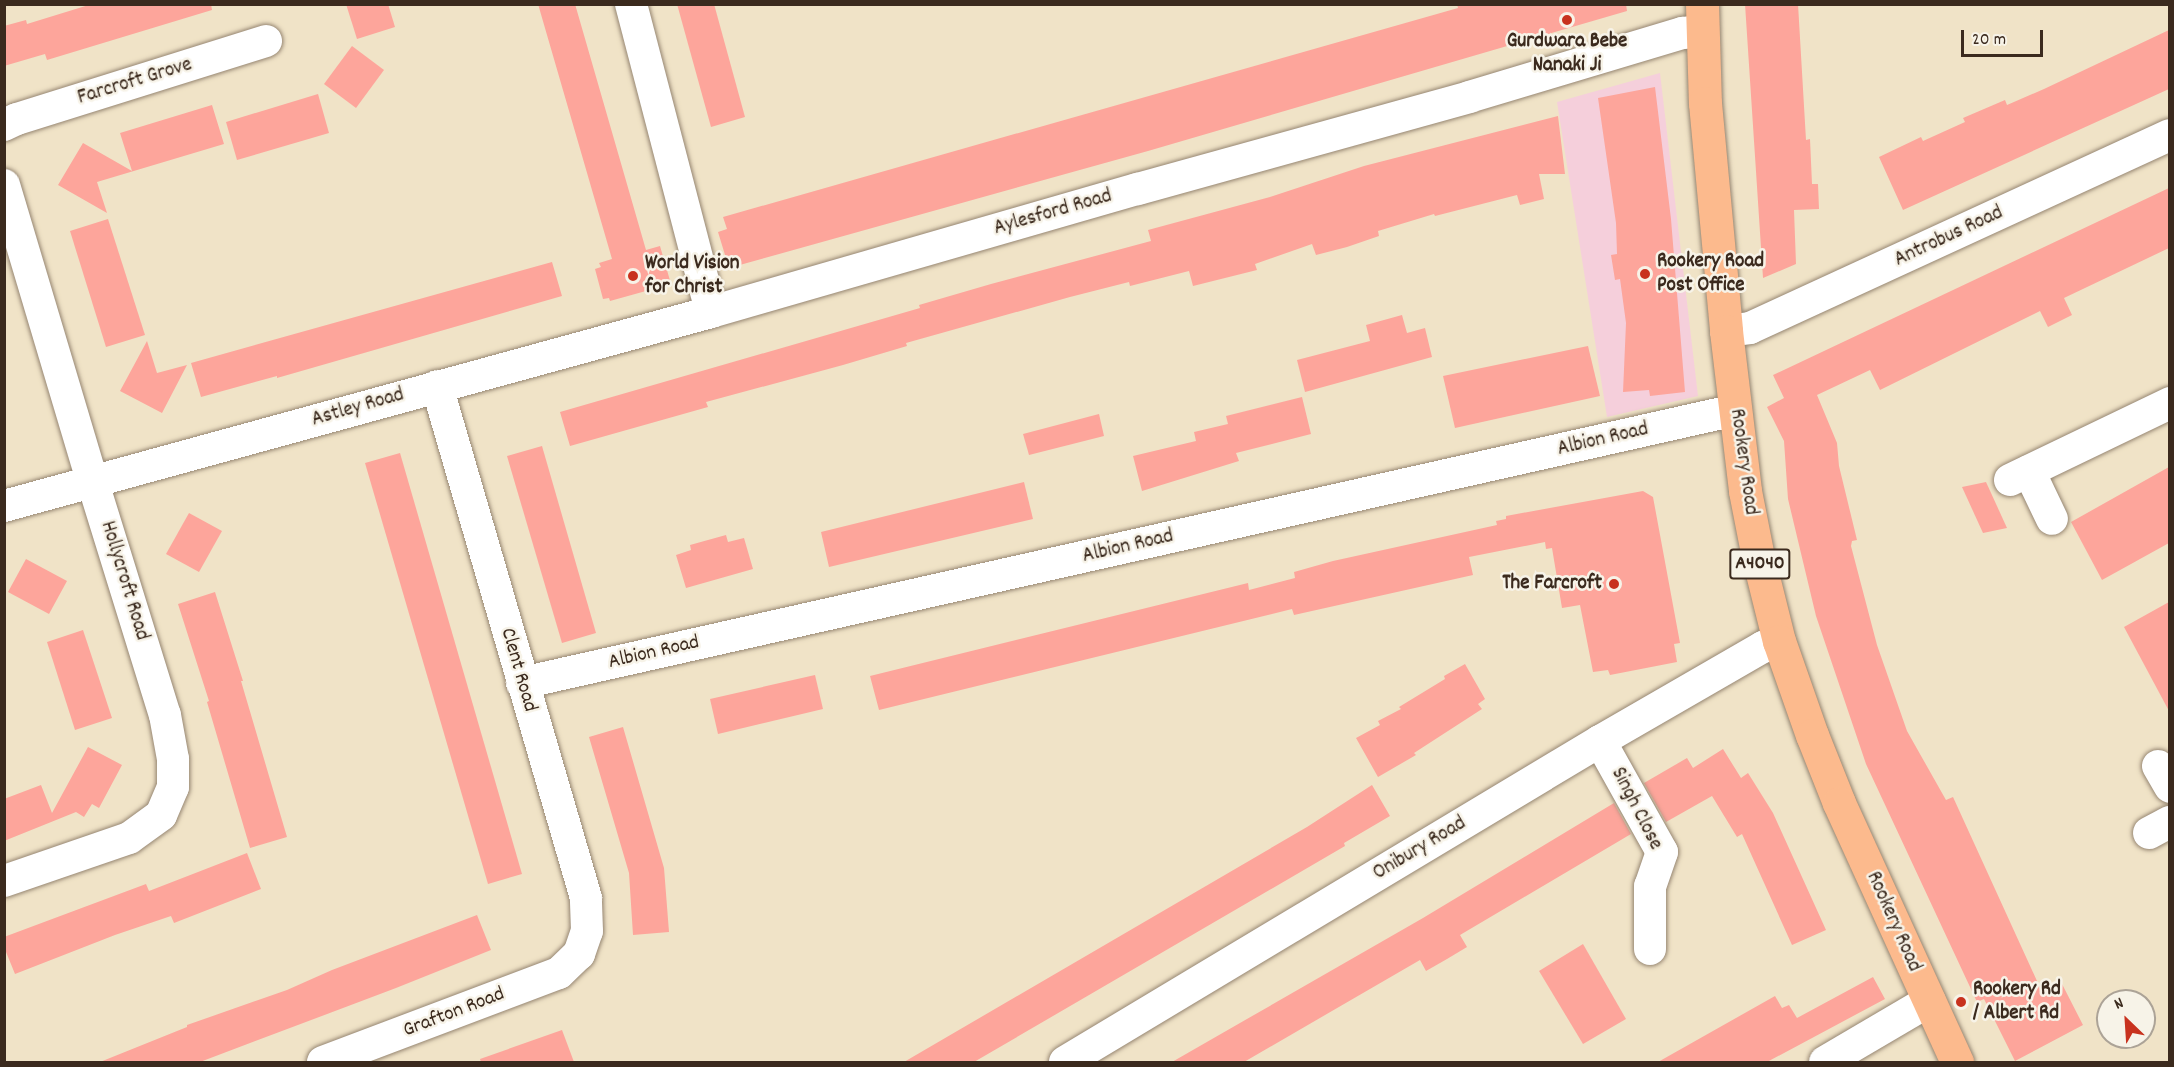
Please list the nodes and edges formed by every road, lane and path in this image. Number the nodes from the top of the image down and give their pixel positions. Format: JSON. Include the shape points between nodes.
{"nodes":[{"id":1,"x":631,"y":4,"type":"edge"},
{"id":2,"x":1702,"y":18,"type":"edge"},
{"id":3,"x":266,"y":41,"type":"dead end"},
{"id":4,"x":4,"y":125,"type":"edge"},
{"id":5,"x":2169,"y":135,"type":"edge"},
{"id":6,"x":4,"y":184,"type":"edge"},
{"id":7,"x":711,"y":312,"type":"junction"},
{"id":8,"x":1726,"y":332,"type":"junction"},
{"id":9,"x":437,"y":386,"type":"junction"},
{"id":10,"x":2169,"y":403,"type":"edge"},
{"id":11,"x":1735,"y":410,"type":"junction"},
{"id":12,"x":93,"y":483,"type":"junction"},
{"id":13,"x":4,"y":506,"type":"edge"},
{"id":14,"x":2052,"y":519,"type":"dead end"},
{"id":15,"x":1779,"y":641,"type":"junction"},
{"id":16,"x":522,"y":683,"type":"junction"},
{"id":17,"x":1600,"y":741,"type":"junction"},
{"id":18,"x":4,"y":881,"type":"edge"},
{"id":19,"x":1650,"y":949,"type":"dead end"},
{"id":20,"x":579,"y":954,"type":"joint"},
{"id":21,"x":1929,"y":1001,"type":"junction"},
{"id":22,"x":323,"y":1062,"type":"edge"},
{"id":23,"x":1065,"y":1062,"type":"edge"},
{"id":24,"x":1825,"y":1062,"type":"edge"},
{"id":25,"x":1956,"y":1062,"type":"edge"}],
"edges":[{"from":1,"to":7,"type":"street"},
{"from":2,"to":7,"type":"street","name":"Aylesford Road","via":[[1683,33],[1469,97]]},
{"from":2,"to":8,"type":"main road","name":"Rookery Road","number":"A4040","via":[[1705,103]]},
{"from":3,"to":4,"type":"street","name":"Farcroft Grove"},
{"from":5,"to":8,"type":"street","name":"Antrobus Road","via":[[1750,328]]},
{"from":6,"to":12,"type":"street","name":"Hollycroft Road"},
{"from":7,"to":9,"type":"street","name":"Astley Road"},
{"from":8,"to":11,"type":"main road","name":"Rookery Road","number":"A4040"},
{"from":9,"to":12,"type":"street","name":"Astley Road"},
{"from":9,"to":16,"type":"street","name":"Clent Road"},
{"from":10,"to":14,"type":"street","via":[[2019,476]]},
{"from":11,"to":15,"type":"main road","name":"Rookery Road","number":"A4040","via":[[1744,491]]},
{"from":11,"to":16,"type":"street","name":"Albion Road"},
{"from":12,"to":13,"type":"street","name":"Astley Road"},
{"from":12,"to":18,"type":"street","name":"Hollycroft Road","via":[[165,715],[173,787],[161,815],[129,838]]},
{"from":15,"to":17,"type":"street","name":"Onibury Road"},
{"from":15,"to":21,"type":"main road","name":"Rookery Road","number":"A4040","via":[[1839,803]]},
{"from":16,"to":20,"type":"street","name":"Clent Road","via":[[586,898],[587,931]]},
{"from":17,"to":19,"type":"street","name":"Singh Close","via":[[1662,852],[1650,886]]},
{"from":17,"to":23,"type":"street","name":"Onibury Road"},
{"from":20,"to":22,"type":"street","name":"Grafton Road","via":[[559,973]]},
{"from":21,"to":24,"type":"street"},
{"from":21,"to":25,"type":"main road","name":"Rookery Road","number":"A4040"}]}
